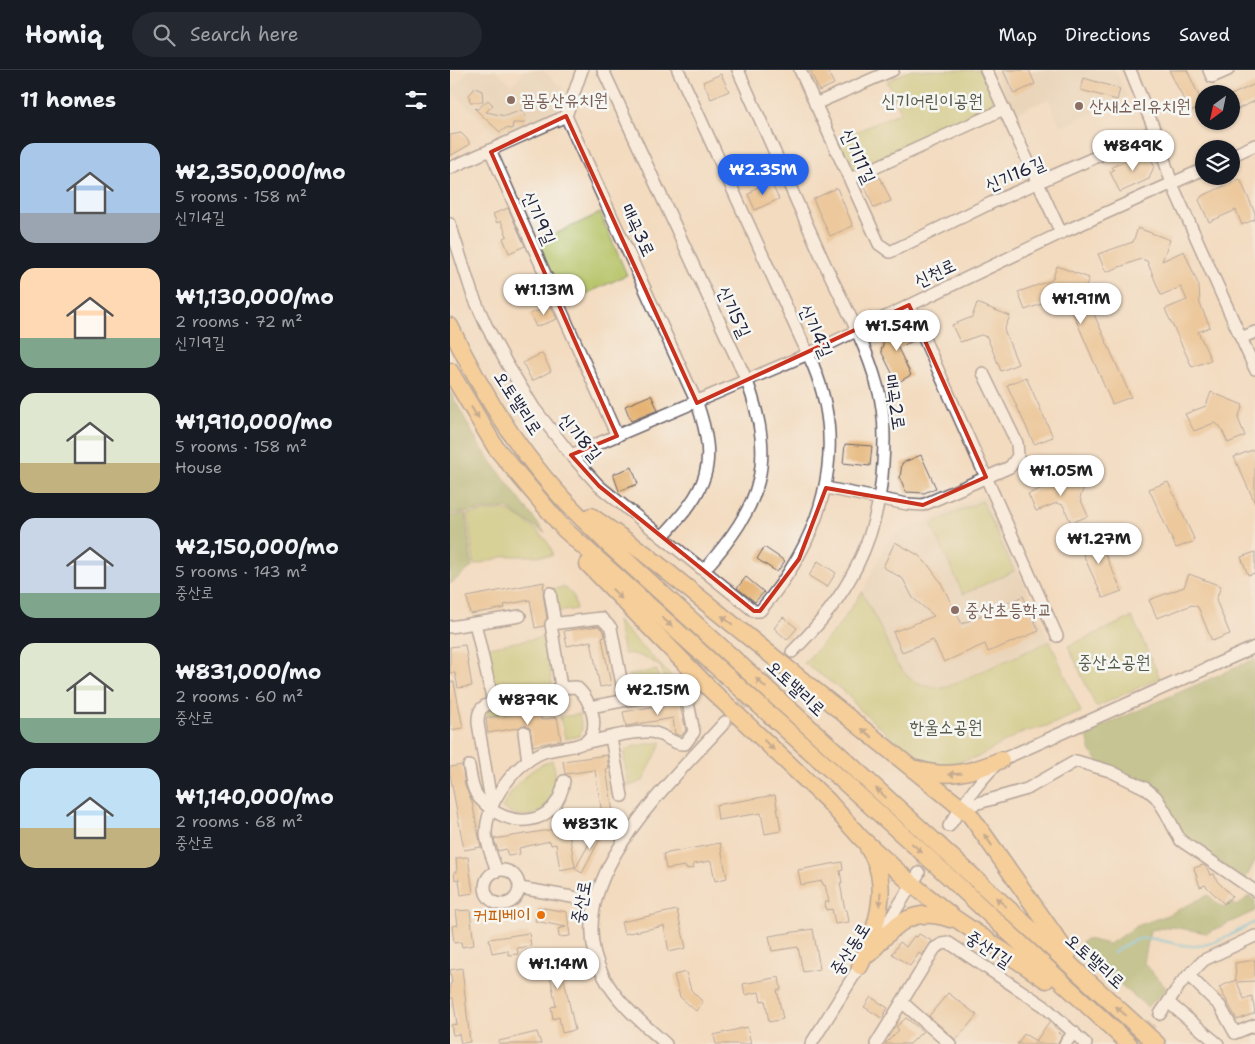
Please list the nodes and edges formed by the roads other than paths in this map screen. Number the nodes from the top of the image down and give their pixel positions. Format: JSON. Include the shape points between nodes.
{"nodes":[{"id":1,"x":582,"y":70,"type":"edge"},
{"id":2,"x":603,"y":70,"type":"edge"},
{"id":3,"x":678,"y":70,"type":"edge"},
{"id":4,"x":738,"y":70,"type":"edge"},
{"id":5,"x":800,"y":70,"type":"edge"},
{"id":6,"x":893,"y":70,"type":"edge"},
{"id":7,"x":986,"y":70,"type":"edge"},
{"id":8,"x":1130,"y":70,"type":"edge"},
{"id":9,"x":1209,"y":70,"type":"edge"},
{"id":10,"x":1228,"y":70,"type":"edge"},
{"id":11,"x":815,"y":104,"type":"junction"},
{"id":12,"x":1004,"y":109,"type":"junction"},
{"id":13,"x":566,"y":116,"type":"junction"},
{"id":14,"x":1155,"y":131,"type":"junction"},
{"id":15,"x":1255,"y":145,"type":"edge"},
{"id":16,"x":490,"y":152,"type":"junction"},
{"id":17,"x":1240,"y":152,"type":"edge"},
{"id":18,"x":450,"y":168,"type":"edge"},
{"id":19,"x":1195,"y":173,"type":"edge"},
{"id":20,"x":850,"y":179,"type":"junction"},
{"id":21,"x":1037,"y":184,"type":"junction"},
{"id":22,"x":1172,"y":184,"type":"junction"},
{"id":23,"x":450,"y":224,"type":"edge"},
{"id":24,"x":1061,"y":233,"type":"junction"},
{"id":25,"x":890,"y":252,"type":"joint"},
{"id":26,"x":909,"y":305,"type":"junction"},
{"id":27,"x":450,"y":326,"type":"edge"},
{"id":28,"x":856,"y":331,"type":"junction"},
{"id":29,"x":1255,"y":332,"type":"edge"},
{"id":30,"x":1241,"y":338,"type":"junction"},
{"id":31,"x":808,"y":354,"type":"junction"},
{"id":32,"x":1255,"y":369,"type":"edge"},
{"id":33,"x":450,"y":371,"type":"edge"},
{"id":34,"x":983,"y":373,"type":"dead end"},
{"id":35,"x":747,"y":381,"type":"junction"},
{"id":36,"x":697,"y":403,"type":"junction"},
{"id":37,"x":617,"y":436,"type":"junction"},
{"id":38,"x":571,"y":455,"type":"junction"},
{"id":39,"x":986,"y":477,"type":"junction"},
{"id":40,"x":826,"y":488,"type":"junction"},
{"id":41,"x":562,"y":498,"type":"junction"},
{"id":42,"x":880,"y":498,"type":"junction"},
{"id":43,"x":564,"y":529,"type":"junction"},
{"id":44,"x":662,"y":536,"type":"junction"},
{"id":45,"x":704,"y":570,"type":"junction"},
{"id":46,"x":550,"y":593,"type":"dead end"},
{"id":47,"x":760,"y":611,"type":"joint"},
{"id":48,"x":520,"y":616,"type":"dead end"},
{"id":49,"x":475,"y":623,"type":"junction"},
{"id":50,"x":555,"y":623,"type":"junction"},
{"id":51,"x":450,"y":628,"type":"edge"},
{"id":52,"x":1057,"y":636,"type":"dead end"},
{"id":53,"x":1255,"y":647,"type":"edge"},
{"id":54,"x":792,"y":652,"type":"tunnel mouth"},
{"id":55,"x":558,"y":689,"type":"junction"},
{"id":56,"x":625,"y":700,"type":"junction"},
{"id":57,"x":493,"y":702,"type":"junction"},
{"id":58,"x":590,"y":707,"type":"junction"},
{"id":59,"x":725,"y":722,"type":"tunnel mouth"},
{"id":60,"x":524,"y":732,"type":"dead end"},
{"id":61,"x":612,"y":738,"type":"junction"},
{"id":62,"x":583,"y":743,"type":"junction"},
{"id":63,"x":1002,"y":760,"type":"junction"},
{"id":64,"x":528,"y":761,"type":"junction"},
{"id":65,"x":902,"y":762,"type":"junction"},
{"id":66,"x":469,"y":766,"type":"dead end"},
{"id":67,"x":564,"y":781,"type":"dead end"},
{"id":68,"x":622,"y":796,"type":"dead end"},
{"id":69,"x":492,"y":808,"type":"junction"},
{"id":70,"x":961,"y":808,"type":"junction"},
{"id":71,"x":950,"y":826,"type":"tunnel mouth"},
{"id":72,"x":861,"y":838,"type":"junction"},
{"id":73,"x":497,"y":871,"type":"junction"},
{"id":74,"x":916,"y":879,"type":"junction"},
{"id":75,"x":520,"y":888,"type":"junction"},
{"id":76,"x":1255,"y":891,"type":"edge"},
{"id":77,"x":595,"y":901,"type":"junction"},
{"id":78,"x":962,"y":922,"type":"junction"},
{"id":79,"x":1255,"y":936,"type":"edge"},
{"id":80,"x":862,"y":962,"type":"junction"},
{"id":81,"x":1188,"y":974,"type":"junction"},
{"id":82,"x":1086,"y":980,"type":"junction"},
{"id":83,"x":903,"y":1003,"type":"junction"},
{"id":84,"x":1169,"y":1003,"type":"junction"},
{"id":85,"x":1160,"y":1014,"type":"tunnel mouth"},
{"id":86,"x":1255,"y":1024,"type":"edge"},
{"id":87,"x":1080,"y":1038,"type":"edge"},
{"id":88,"x":1126,"y":1042,"type":"edge"},
{"id":89,"x":666,"y":1044,"type":"edge"},
{"id":90,"x":811,"y":1044,"type":"edge"},
{"id":91,"x":876,"y":1044,"type":"edge"},
{"id":92,"x":950,"y":1044,"type":"edge"},
{"id":93,"x":1065,"y":1044,"type":"edge"},
{"id":94,"x":1157,"y":1044,"type":"edge"},
{"id":95,"x":1218,"y":1044,"type":"edge"}],
"edges":[{"from":1,"to":13,"type":"street"},
{"from":2,"to":35,"type":"street","name":"신기5길"},
{"from":3,"to":31,"type":"street","name":"신기4길"},
{"from":4,"to":28,"type":"street","name":"매곡2로"},
{"from":5,"to":11,"type":"street","name":"신기11길"},
{"from":6,"to":11,"type":"street"},
{"from":7,"to":12,"type":"street"},
{"from":8,"to":14,"type":"street"},
{"from":9,"to":10,"type":"street","via":[[1212,77]]},
{"from":11,"to":20,"type":"street","name":"신기11길"},
{"from":12,"to":20,"type":"street"},
{"from":12,"to":21,"type":"street"},
{"from":13,"to":16,"type":"street"},
{"from":13,"to":36,"type":"street","name":"매곡3로"},
{"from":14,"to":21,"type":"street","name":"신기16길"},
{"from":14,"to":22,"type":"street"},
{"from":15,"to":17,"type":"street"},
{"from":16,"to":18,"type":"street"},
{"from":16,"to":37,"type":"street","name":"신기9길"},
{"from":19,"to":22,"type":"street","name":"신천로"},
{"from":20,"to":25,"type":"street","name":"신기11길","via":[[879,244]]},
{"from":21,"to":24,"type":"street"},
{"from":21,"to":25,"type":"street","name":"신기16길"},
{"from":22,"to":24,"type":"street","name":"신천로"},
{"from":22,"to":30,"type":"street"},
{"from":23,"to":38,"type":"street","name":"신기8길","via":[[486,325],[534,408]]},
{"from":24,"to":26,"type":"street","name":"신천로"},
{"from":26,"to":28,"type":"street","name":"신천로"},
{"from":26,"to":39,"type":"street"},
{"from":27,"to":41,"type":"highway","name":"오토밸리로","via":[[508,428]]},
{"from":28,"to":31,"type":"street","name":"신천로"},
{"from":28,"to":42,"type":"street","name":"매곡2로","via":[[870,360],[884,417]]},
{"from":29,"to":30,"type":"street"},
{"from":30,"to":32,"type":"street"},
{"from":31,"to":35,"type":"street","name":"신천로"},
{"from":31,"to":40,"type":"street","name":"신기4길","via":[[824,398],[828,424],[830,453]]},
{"from":33,"to":43,"type":"highway","name":"오토밸리로","one_way":true,"via":[[496,448]]},
{"from":34,"to":39,"type":"street","via":[[1018,450],[1018,456],[1010,467]]},
{"from":35,"to":36,"type":"street","name":"신천로"},
{"from":35,"to":45,"type":"street","name":"신기5길","via":[[762,437],[759,478],[740,525]]},
{"from":36,"to":37,"type":"street","name":"신천로"},
{"from":36,"to":44,"type":"street","name":"매곡3로","via":[[708,438],[707,470],[695,499]]},
{"from":37,"to":38,"type":"street","name":"신천로"},
{"from":38,"to":44,"type":"street","name":"신기8길","via":[[599,486]]},
{"from":39,"to":42,"type":"street","via":[[923,504]]},
{"from":39,"to":52,"type":"street"},
{"from":40,"to":42,"type":"street"},
{"from":40,"to":47,"type":"street","name":"신기4길","via":[[799,560]]},
{"from":65,"to":41,"type":"highway","one_way":true,"via":[[644,553]]},
{"from":82,"to":41,"type":"highway","name":"오토밸리로","one_way":true,"via":[[607,543]]},
{"from":42,"to":54,"type":"street","name":"매곡2로","via":[[873,530],[849,583],[822,622]]},
{"from":43,"to":72,"type":"highway","one_way":true,"via":[[596,572]]},
{"from":43,"to":88,"type":"highway","name":"오토밸리로","one_way":true,"via":[[935,864]]},
{"from":44,"to":45,"type":"street","name":"신기8길"},
{"from":45,"to":47,"type":"street","name":"신기8길","via":[[754,611]]},
{"from":46,"to":50,"type":"street"},
{"from":48,"to":49,"type":"street"},
{"from":49,"to":51,"type":"street"},
{"from":49,"to":57,"type":"street"},
{"from":50,"to":55,"type":"street","via":[[551,624]]},
{"from":50,"to":56,"type":"street","via":[[595,617],[607,622],[611,628]]},
{"from":53,"to":63,"type":"street"},
{"from":55,"to":57,"type":"street"},
{"from":55,"to":58,"type":"street","via":[[576,688],[588,698]]},
{"from":56,"to":58,"type":"street"},
{"from":56,"to":61,"type":"street","via":[[682,693],[687,698],[694,732],[685,744],[649,732]]},
{"from":57,"to":69,"type":"street","via":[[482,707],[478,723]]},
{"from":58,"to":62,"type":"street","via":[[594,727],[591,736]]},
{"from":59,"to":77,"type":"street","name":"중산로","via":[[620,844],[609,862]]},
{"from":60,"to":64,"type":"street"},
{"from":61,"to":62,"type":"street"},
{"from":61,"to":68,"type":"street"},
{"from":62,"to":64,"type":"street","via":[[550,750]]},
{"from":63,"to":65,"type":"highway","one_way":true,"via":[[969,773],[954,775],[927,772]]},
{"from":63,"to":70,"type":"street","via":[[988,772]]},
{"from":64,"to":69,"type":"street","via":[[510,778]]},
{"from":65,"to":70,"type":"highway"},
{"from":66,"to":69,"type":"street","via":[[478,798]]},
{"from":67,"to":69,"type":"street","via":[[556,804],[530,821],[518,821]]},
{"from":69,"to":73,"type":"street","via":[[486,835]]},
{"from":70,"to":71,"type":"street"},
{"from":70,"to":76,"type":"street","via":[[1027,789],[1076,761],[1145,788],[1165,810],[1180,840]]},
{"from":82,"to":70,"type":"highway","one_way":true,"via":[[970,815]]},
{"from":72,"to":74,"type":"highway"},
{"from":72,"to":80,"type":"highway","one_way":true,"via":[[876,861],[880,880],[877,922]]},
{"from":73,"to":75,"type":"street","via":[[513,874]]},
{"from":73,"to":75,"type":"street","via":[[485,883],[486,895],[495,904],[507,904],[516,898]]},
{"from":74,"to":78,"type":"highway"},
{"from":74,"to":80,"type":"street","name":"중산동로"},
{"from":75,"to":77,"type":"street"},
{"from":77,"to":89,"type":"street","name":"중산로","via":[[593,938],[604,978],[618,998]]},
{"from":78,"to":80,"type":"highway","via":[[937,914],[916,914],[893,928]]},
{"from":78,"to":88,"type":"highway","via":[[1027,965]]},
{"from":79,"to":81,"type":"street","via":[[1204,960]]},
{"from":80,"to":90,"type":"street","name":"중산동로"},
{"from":81,"to":84,"type":"street"},
{"from":81,"to":86,"type":"street","via":[[1220,1006],[1235,1033]]},
{"from":94,"to":82,"type":"highway","name":"오토밸리로","one_way":true},
{"from":83,"to":87,"type":"street","name":"중산1길","via":[[935,948],[949,944],[1044,1006]]},
{"from":83,"to":91,"type":"street","name":"중산1길"},
{"from":83,"to":92,"type":"street"},
{"from":84,"to":85,"type":"street"},
{"from":84,"to":95,"type":"street"},
{"from":87,"to":93,"type":"street"}]}
